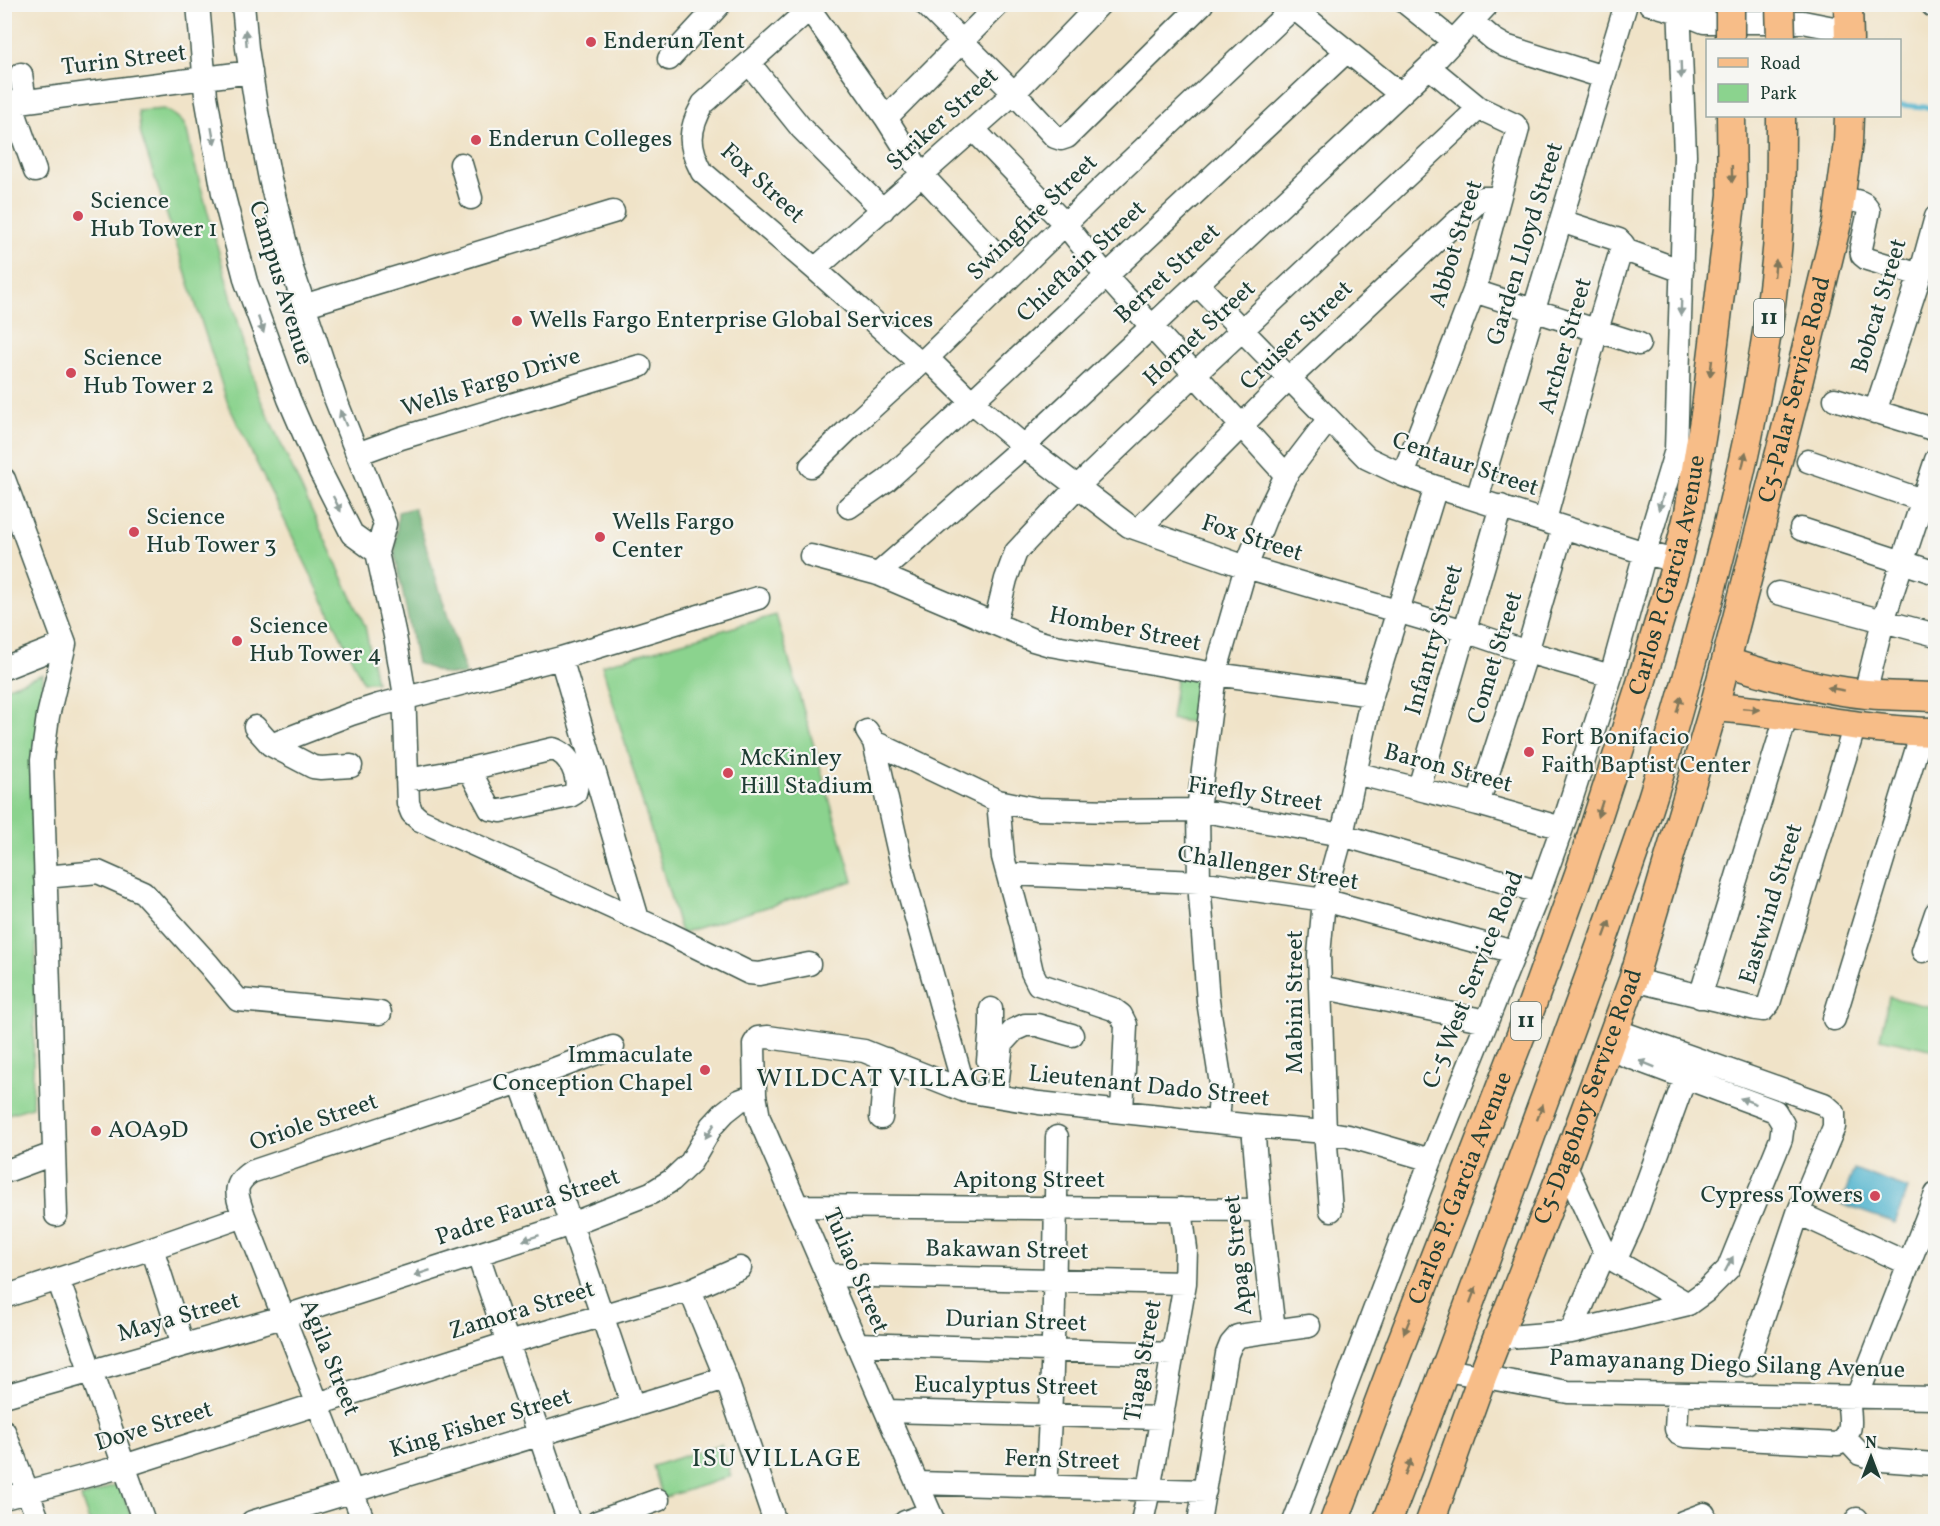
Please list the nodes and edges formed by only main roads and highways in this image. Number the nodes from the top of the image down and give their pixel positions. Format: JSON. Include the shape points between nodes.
{"nodes":[{"id":1,"x":1730,"y":4,"type":"edge"},
{"id":2,"x":1780,"y":4,"type":"edge"},
{"id":3,"x":1730,"y":39,"type":"edge"},
{"id":4,"x":1781,"y":39,"type":"edge"},
{"id":5,"x":1731,"y":117,"type":"edge"},
{"id":6,"x":1781,"y":117,"type":"edge"},
{"id":7,"x":1849,"y":117,"type":"edge"},
{"id":8,"x":1727,"y":663,"type":"junction"},
{"id":9,"x":1935,"y":698,"type":"edge"},
{"id":10,"x":1714,"y":707,"type":"junction"},
{"id":11,"x":1929,"y":732,"type":"edge"},
{"id":12,"x":1434,"y":1520,"type":"edge"},
{"id":13,"x":1334,"y":1521,"type":"edge"},
{"id":14,"x":1387,"y":1521,"type":"edge"}],
"edges":[{"from":1,"to":3,"type":"main road","bridge":true},
{"from":2,"to":4,"type":"main road","bridge":true},
{"from":5,"to":13,"type":"main road","name":"Carlos P. Garcia Avenue","number":"11","one_way":true,"via":[[1732,195],[1706,408],[1677,561],[1576,883]]},
{"from":14,"to":6,"type":"main road","name":"Carlos P. Garcia Avenue","number":"11","one_way":true,"via":[[1608,926],[1650,805],[1690,666],[1731,517],[1763,366],[1781,194]]},
{"from":7,"to":8,"type":"main road","name":"C5-Palar Service Road","via":[[1837,223]]},
{"from":9,"to":8,"type":"main road","one_way":true,"via":[[1864,694]]},
{"from":8,"to":10,"type":"main road","name":"C5-Dagohoy Service Road"},
{"from":10,"to":11,"type":"main road","one_way":true},
{"from":10,"to":12,"type":"main road","name":"C5-Dagohoy Service Road","via":[[1633,980],[1482,1377]]}]}
